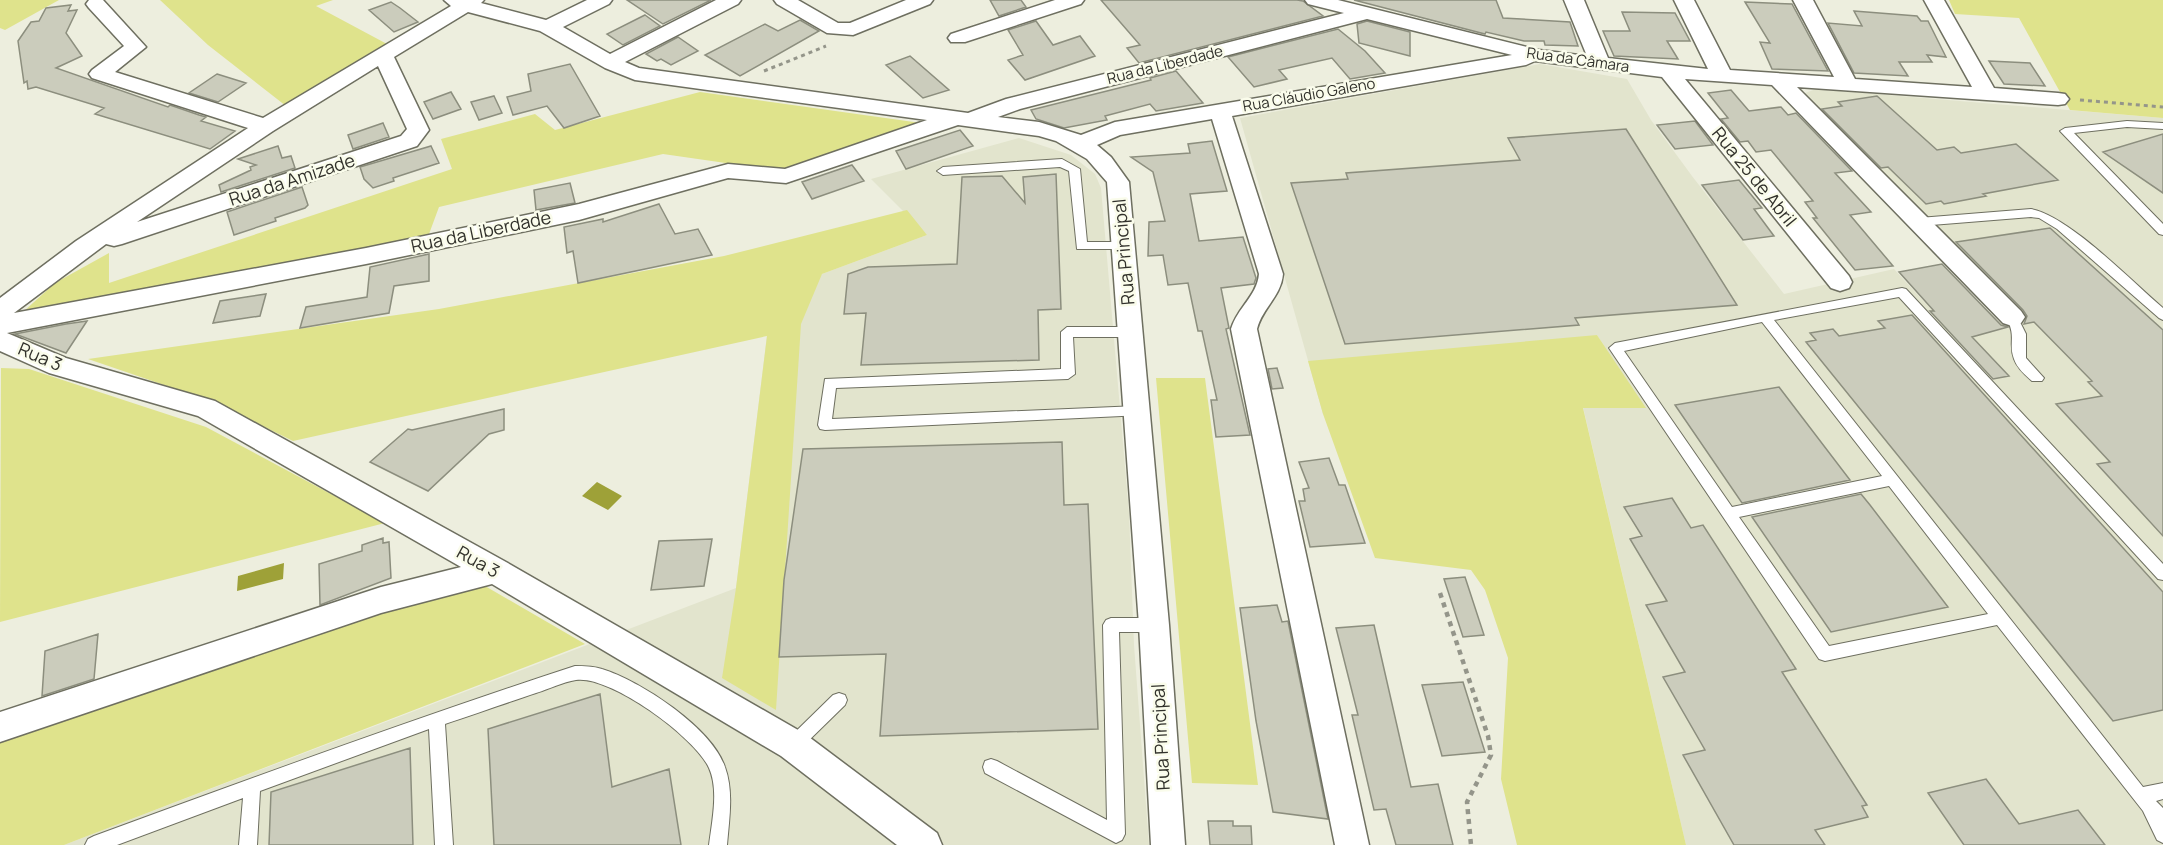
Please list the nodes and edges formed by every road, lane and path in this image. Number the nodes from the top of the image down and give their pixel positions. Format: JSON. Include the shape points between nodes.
{"nodes":[{"id":1,"x":602,"y":0,"type":"edge"},
{"id":2,"x":731,"y":0,"type":"edge"},
{"id":3,"x":784,"y":0,"type":"edge"},
{"id":4,"x":923,"y":0,"type":"edge"},
{"id":5,"x":1024,"y":0,"type":"edge"},
{"id":6,"x":1074,"y":0,"type":"edge"},
{"id":7,"x":1315,"y":0,"type":"edge"},
{"id":8,"x":1398,"y":0,"type":"edge"},
{"id":9,"x":1574,"y":0,"type":"edge"},
{"id":10,"x":1684,"y":0,"type":"edge"},
{"id":11,"x":1803,"y":0,"type":"edge"},
{"id":12,"x":1934,"y":0,"type":"edge"},
{"id":13,"x":465,"y":2,"type":"edge"},
{"id":14,"x":96,"y":4,"type":"dead end"},
{"id":15,"x":1041,"y":11,"type":"junction"},
{"id":16,"x":1363,"y":14,"type":"junction"},
{"id":17,"x":1397,"y":21,"type":"junction"},
{"id":18,"x":546,"y":27,"type":"junction"},
{"id":19,"x":854,"y":29,"type":"junction"},
{"id":20,"x":1442,"y":34,"type":"junction"},
{"id":21,"x":958,"y":38,"type":"dead end"},
{"id":22,"x":384,"y":56,"type":"junction"},
{"id":23,"x":1539,"y":57,"type":"junction"},
{"id":24,"x":611,"y":61,"type":"junction"},
{"id":25,"x":1600,"y":63,"type":"junction"},
{"id":26,"x":1449,"y":71,"type":"junction"},
{"id":27,"x":1668,"y":72,"type":"junction"},
{"id":28,"x":1722,"y":75,"type":"junction"},
{"id":29,"x":1776,"y":78,"type":"junction"},
{"id":30,"x":1847,"y":83,"type":"junction"},
{"id":31,"x":730,"y":86,"type":"junction"},
{"id":32,"x":1987,"y":94,"type":"junction"},
{"id":33,"x":2058,"y":99,"type":"joint"},
{"id":34,"x":2163,"y":107,"type":"edge"},
{"id":35,"x":1221,"y":111,"type":"junction"},
{"id":36,"x":961,"y":119,"type":"junction"},
{"id":37,"x":265,"y":126,"type":"junction"},
{"id":38,"x":2163,"y":126,"type":"edge"},
{"id":39,"x":1083,"y":143,"type":"junction"},
{"id":40,"x":943,"y":171,"type":"dead end"},
{"id":41,"x":1918,"y":222,"type":"junction"},
{"id":42,"x":2163,"y":231,"type":"edge"},
{"id":43,"x":1123,"y":246,"type":"junction"},
{"id":44,"x":84,"y":247,"type":"junction"},
{"id":45,"x":1840,"y":282,"type":"dead end"},
{"id":46,"x":0,"y":311,"type":"edge"},
{"id":47,"x":2163,"y":315,"type":"edge"},
{"id":48,"x":1764,"y":317,"type":"junction"},
{"id":49,"x":2012,"y":317,"type":"joint"},
{"id":50,"x":0,"y":325,"type":"edge"},
{"id":51,"x":1130,"y":332,"type":"junction"},
{"id":52,"x":0,"y":340,"type":"edge"},
{"id":53,"x":2037,"y":378,"type":"dead end"},
{"id":54,"x":1138,"y":411,"type":"junction"},
{"id":55,"x":1893,"y":480,"type":"junction"},
{"id":56,"x":1729,"y":513,"type":"junction"},
{"id":57,"x":495,"y":571,"type":"junction"},
{"id":58,"x":2163,"y":574,"type":"edge"},
{"id":59,"x":1440,"y":593,"type":"dead end"},
{"id":60,"x":2001,"y":618,"type":"junction"},
{"id":61,"x":1155,"y":625,"type":"junction"},
{"id":62,"x":839,"y":700,"type":"dead end"},
{"id":63,"x":437,"y":719,"type":"junction"},
{"id":64,"x":0,"y":727,"type":"edge"},
{"id":65,"x":793,"y":745,"type":"junction"},
{"id":66,"x":991,"y":767,"type":"dead end"},
{"id":67,"x":252,"y":786,"type":"junction"},
{"id":68,"x":2163,"y":791,"type":"edge"},
{"id":69,"x":2140,"y":796,"type":"junction"},
{"id":70,"x":2163,"y":820,"type":"edge"},
{"id":71,"x":2163,"y":834,"type":"edge"},
{"id":72,"x":94,"y":845,"type":"edge"},
{"id":73,"x":248,"y":845,"type":"edge"},
{"id":74,"x":444,"y":845,"type":"edge"},
{"id":75,"x":718,"y":845,"type":"edge"},
{"id":76,"x":925,"y":845,"type":"edge"},
{"id":77,"x":1168,"y":845,"type":"edge"},
{"id":78,"x":1352,"y":845,"type":"edge"},
{"id":79,"x":1471,"y":845,"type":"edge"}],
"edges":[{"from":1,"to":18,"type":"street"},
{"from":2,"to":24,"type":"street"},
{"from":3,"to":19,"type":"street","via":[[834,29]]},
{"from":4,"to":19,"type":"street"},
{"from":5,"to":15,"type":"street"},
{"from":6,"to":15,"type":"street"},
{"from":7,"to":16,"type":"street","name":"Rua da Câmara"},
{"from":8,"to":17,"type":"street"},
{"from":9,"to":25,"type":"street"},
{"from":10,"to":28,"type":"street"},
{"from":11,"to":30,"type":"street"},
{"from":12,"to":32,"type":"street"},
{"from":13,"to":18,"type":"street","name":"Rua Principal"},
{"from":13,"to":22,"type":"street"},
{"from":14,"to":37,"type":"street","via":[[136,46],[99,74]]},
{"from":15,"to":21,"type":"street"},
{"from":16,"to":17,"type":"street","name":"Rua da Câmara"},
{"from":16,"to":36,"type":"street","name":"Rua da Liberdade"},
{"from":17,"to":20,"type":"street","name":"Rua da Câmara"},
{"from":18,"to":24,"type":"street","name":"Rua Principal"},
{"from":19,"to":31,"type":"path","via":[[832,44]]},
{"from":20,"to":23,"type":"street","name":"Rua da Câmara"},
{"from":20,"to":26,"type":"street"},
{"from":22,"to":37,"type":"street"},
{"from":22,"to":44,"type":"street","name":"Rua da Amizade","via":[[418,130],[409,141]]},
{"from":23,"to":25,"type":"street","name":"Rua da Câmara"},
{"from":23,"to":26,"type":"street","name":"Rua Cláudio Galeno"},
{"from":24,"to":31,"type":"street","name":"Rua Principal","via":[[635,74]]},
{"from":25,"to":27,"type":"street","name":"Rua da Câmara"},
{"from":26,"to":35,"type":"street","name":"Rua Cláudio Galeno"},
{"from":27,"to":28,"type":"street","name":"Rua da Câmara"},
{"from":27,"to":45,"type":"street","name":"Rua 25 de Abril"},
{"from":28,"to":29,"type":"street","name":"Rua da Câmara"},
{"from":29,"to":30,"type":"street","name":"Rua da Câmara"},
{"from":29,"to":41,"type":"street"},
{"from":30,"to":32,"type":"street","name":"Rua da Câmara"},
{"from":31,"to":36,"type":"street","name":"Rua Principal"},
{"from":32,"to":33,"type":"street","name":"Rua da Câmara"},
{"from":33,"to":34,"type":"path"},
{"from":35,"to":39,"type":"street","name":"Rua Cláudio Galeno","via":[[1115,129]]},
{"from":35,"to":78,"type":"street","via":[[1271,274],[1271,286],[1245,318],[1244,329]]},
{"from":36,"to":39,"type":"street","name":"Rua Principal","via":[[1040,129]]},
{"from":36,"to":50,"type":"street","name":"Rua da Liberdade","via":[[786,176],[728,171],[579,212]]},
{"from":37,"to":44,"type":"street"},
{"from":38,"to":42,"type":"lane","via":[[2127,124],[2065,131]]},
{"from":39,"to":43,"type":"street","name":"Rua Principal","via":[[1101,158],[1118,182]]},
{"from":40,"to":43,"type":"lane","via":[[1069,165],[1074,169],[1082,246]]},
{"from":41,"to":47,"type":"lane","via":[[2042,215],[2061,226]]},
{"from":41,"to":49,"type":"street"},
{"from":43,"to":51,"type":"street","name":"Rua Principal"},
{"from":44,"to":46,"type":"street"},
{"from":48,"to":55,"type":"lane"},
{"from":48,"to":56,"type":"lane","via":[[1615,348]]},
{"from":48,"to":58,"type":"lane","via":[[1902,292]]},
{"from":49,"to":53,"type":"lane","via":[[2021,333],[2022,363]]},
{"from":51,"to":54,"type":"street","name":"Rua Principal"},
{"from":51,"to":54,"type":"lane","via":[[1067,332],[1068,374],[830,383],[825,425]]},
{"from":52,"to":57,"type":"street","name":"Rua 3","via":[[58,366],[206,408]]},
{"from":54,"to":61,"type":"street","name":"Rua Principal"},
{"from":55,"to":56,"type":"lane"},
{"from":55,"to":60,"type":"lane"},
{"from":56,"to":60,"type":"lane","via":[[1825,654]]},
{"from":57,"to":64,"type":"street","via":[[370,604]]},
{"from":57,"to":65,"type":"street","name":"Rua 3"},
{"from":59,"to":79,"type":"path","via":[[1491,755],[1467,802]]},
{"from":60,"to":69,"type":"lane"},
{"from":61,"to":66,"type":"lane","via":[[1111,625],[1116,834]]},
{"from":61,"to":77,"type":"street","name":"Rua Principal"},
{"from":62,"to":65,"type":"lane"},
{"from":63,"to":67,"type":"lane"},
{"from":63,"to":74,"type":"lane"},
{"from":63,"to":75,"type":"lane","via":[[575,673],[604,676],[697,737],[708,750],[717,767],[721,796]]},
{"from":65,"to":76,"type":"street","name":"Rua 3"},
{"from":67,"to":72,"type":"lane"},
{"from":67,"to":73,"type":"lane"},
{"from":68,"to":69,"type":"lane"},
{"from":69,"to":70,"type":"lane"},
{"from":69,"to":71,"type":"lane"}]}
